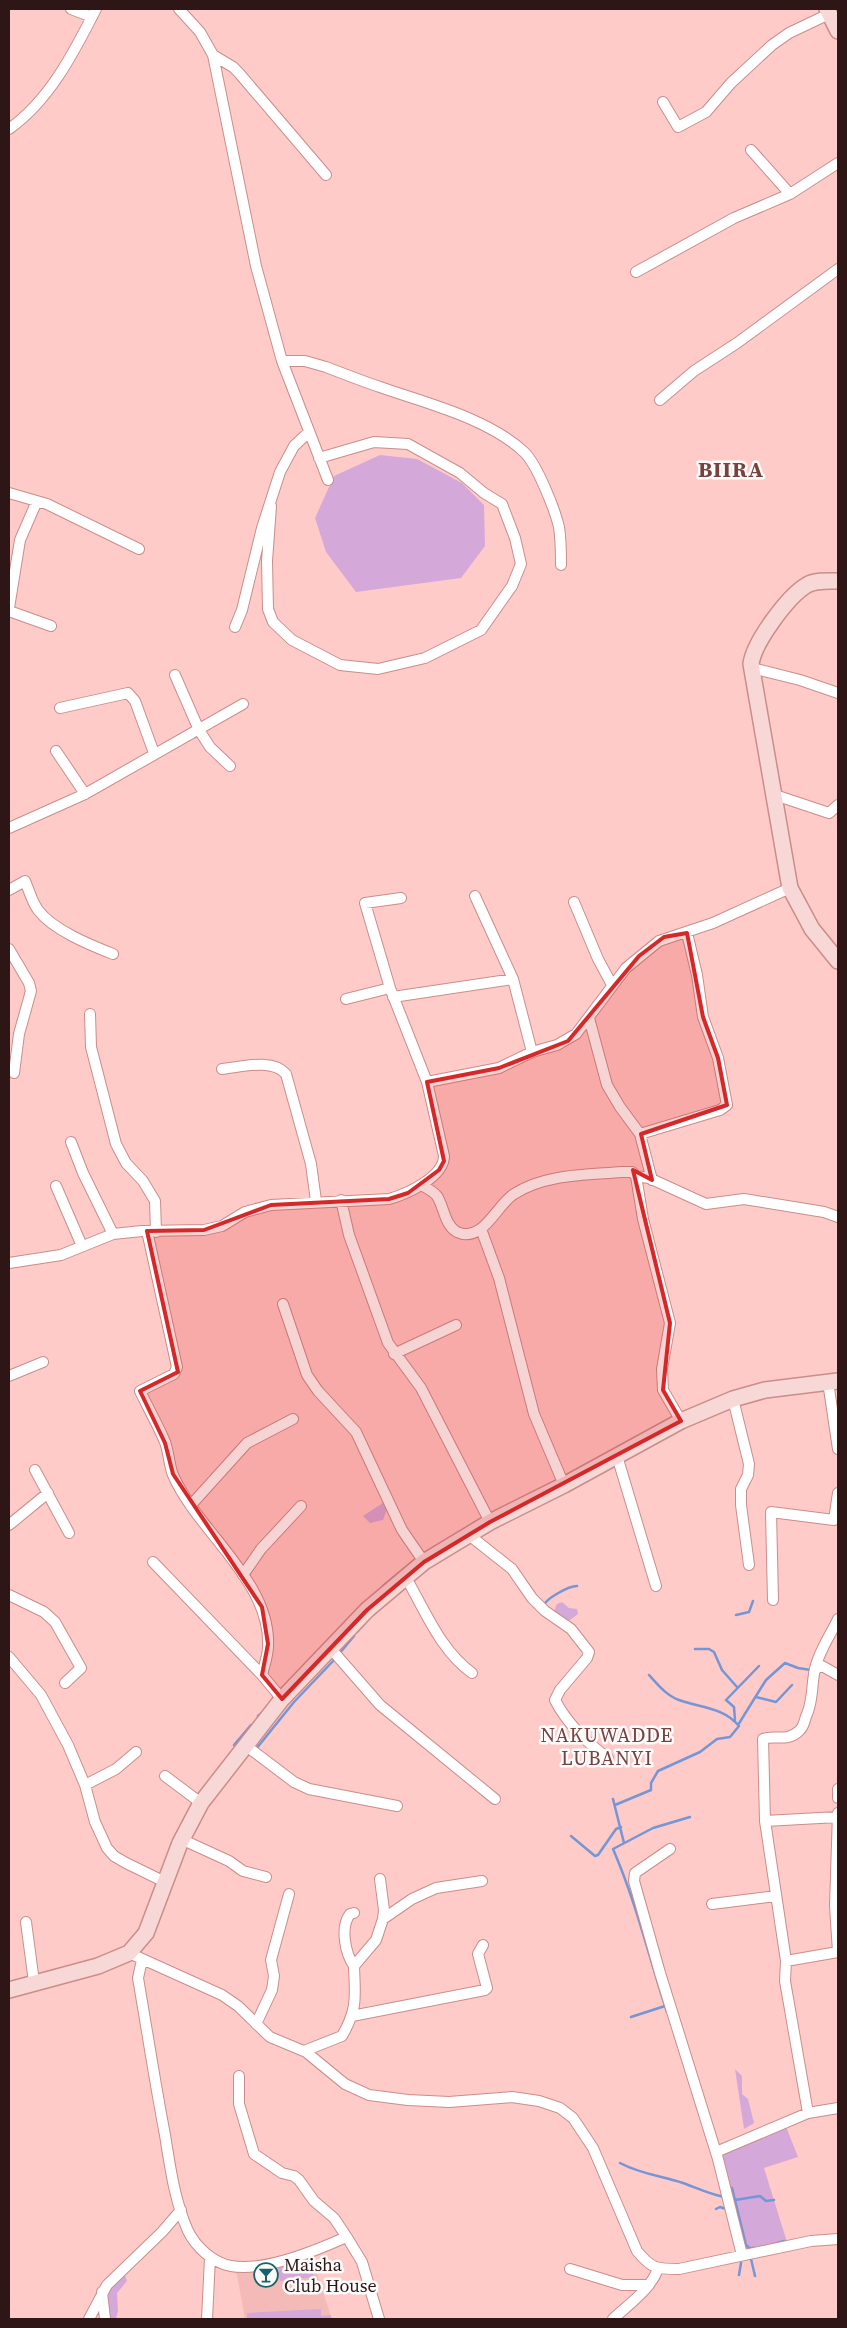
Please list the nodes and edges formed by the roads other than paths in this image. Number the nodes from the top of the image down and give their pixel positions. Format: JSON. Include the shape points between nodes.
{"nodes":[{"id":1,"x":72,"y":9,"type":"edge"},
{"id":2,"x":179,"y":9,"type":"edge"},
{"id":3,"x":828,"y":12,"type":"edge"},
{"id":4,"x":94,"y":13,"type":"edge"},
{"id":5,"x":838,"y":31,"type":"edge"},
{"id":6,"x":213,"y":55,"type":"junction"},
{"id":7,"x":663,"y":102,"type":"dead end"},
{"id":8,"x":9,"y":129,"type":"edge"},
{"id":9,"x":751,"y":150,"type":"dead end"},
{"id":10,"x":838,"y":163,"type":"edge"},
{"id":11,"x":326,"y":175,"type":"dead end"},
{"id":12,"x":790,"y":194,"type":"junction"},
{"id":13,"x":838,"y":269,"type":"edge"},
{"id":14,"x":636,"y":272,"type":"dead end"},
{"id":15,"x":282,"y":360,"type":"junction"},
{"id":16,"x":660,"y":400,"type":"dead end"},
{"id":17,"x":309,"y":432,"type":"junction"},
{"id":18,"x":319,"y":458,"type":"junction"},
{"id":19,"x":328,"y":480,"type":"dead end"},
{"id":20,"x":9,"y":493,"type":"edge"},
{"id":21,"x":37,"y":501,"type":"junction"},
{"id":22,"x":271,"y":506,"type":"junction"},
{"id":23,"x":139,"y":549,"type":"dead end"},
{"id":24,"x":561,"y":565,"type":"dead end"},
{"id":25,"x":838,"y":581,"type":"edge"},
{"id":26,"x":9,"y":610,"type":"edge"},
{"id":27,"x":51,"y":626,"type":"dead end"},
{"id":28,"x":235,"y":627,"type":"dead end"},
{"id":29,"x":752,"y":668,"type":"junction"},
{"id":30,"x":175,"y":675,"type":"dead end"},
{"id":31,"x":838,"y":693,"type":"edge"},
{"id":32,"x":244,"y":704,"type":"dead end"},
{"id":33,"x":60,"y":708,"type":"dead end"},
{"id":34,"x":199,"y":730,"type":"junction"},
{"id":35,"x":56,"y":751,"type":"dead end"},
{"id":36,"x":154,"y":753,"type":"junction"},
{"id":37,"x":230,"y":766,"type":"dead end"},
{"id":38,"x":85,"y":794,"type":"junction"},
{"id":39,"x":775,"y":795,"type":"junction"},
{"id":40,"x":838,"y":805,"type":"edge"},
{"id":41,"x":9,"y":828,"type":"edge"},
{"id":42,"x":790,"y":888,"type":"junction"},
{"id":43,"x":9,"y":890,"type":"edge"},
{"id":44,"x":475,"y":896,"type":"dead end"},
{"id":45,"x":401,"y":898,"type":"dead end"},
{"id":46,"x":574,"y":902,"type":"dead end"},
{"id":47,"x":687,"y":932,"type":"junction"},
{"id":48,"x":9,"y":949,"type":"edge"},
{"id":49,"x":113,"y":954,"type":"dead end"},
{"id":50,"x":838,"y":961,"type":"edge"},
{"id":51,"x":513,"y":979,"type":"junction"},
{"id":52,"x":612,"y":985,"type":"junction"},
{"id":53,"x":392,"y":993,"type":"junction"},
{"id":54,"x":346,"y":999,"type":"dead end"},
{"id":55,"x":90,"y":1014,"type":"dead end"},
{"id":56,"x":589,"y":1018,"type":"junction"},
{"id":57,"x":532,"y":1052,"type":"junction"},
{"id":58,"x":222,"y":1069,"type":"dead end"},
{"id":59,"x":14,"y":1073,"type":"dead end"},
{"id":60,"x":427,"y":1082,"type":"junction"},
{"id":61,"x":640,"y":1134,"type":"junction"},
{"id":62,"x":71,"y":1142,"type":"dead end"},
{"id":63,"x":636,"y":1176,"type":"junction"},
{"id":64,"x":652,"y":1180,"type":"junction"},
{"id":65,"x":421,"y":1185,"type":"junction"},
{"id":66,"x":56,"y":1186,"type":"dead end"},
{"id":67,"x":341,"y":1200,"type":"junction"},
{"id":68,"x":316,"y":1201,"type":"junction"},
{"id":69,"x":838,"y":1217,"type":"edge"},
{"id":70,"x":481,"y":1229,"type":"junction"},
{"id":71,"x":152,"y":1231,"type":"junction"},
{"id":72,"x":113,"y":1234,"type":"junction"},
{"id":73,"x":82,"y":1246,"type":"junction"},
{"id":74,"x":9,"y":1263,"type":"edge"},
{"id":75,"x":283,"y":1304,"type":"dead end"},
{"id":76,"x":456,"y":1325,"type":"dead end"},
{"id":77,"x":394,"y":1354,"type":"junction"},
{"id":78,"x":43,"y":1362,"type":"dead end"},
{"id":79,"x":9,"y":1376,"type":"edge"},
{"id":80,"x":833,"y":1382,"type":"edge"},
{"id":81,"x":732,"y":1399,"type":"junction"},
{"id":82,"x":293,"y":1419,"type":"dead end"},
{"id":83,"x":681,"y":1421,"type":"junction"},
{"id":84,"x":838,"y":1449,"type":"edge"},
{"id":85,"x":617,"y":1456,"type":"junction"},
{"id":86,"x":34,"y":1470,"type":"dead end"},
{"id":87,"x":564,"y":1485,"type":"junction"},
{"id":88,"x":48,"y":1493,"type":"junction"},
{"id":89,"x":838,"y":1493,"type":"edge"},
{"id":90,"x":191,"y":1506,"type":"junction"},
{"id":91,"x":301,"y":1506,"type":"dead end"},
{"id":92,"x":490,"y":1522,"type":"junction"},
{"id":93,"x":9,"y":1525,"type":"edge"},
{"id":94,"x":69,"y":1533,"type":"dead end"},
{"id":95,"x":469,"y":1535,"type":"junction"},
{"id":96,"x":153,"y":1562,"type":"dead end"},
{"id":97,"x":424,"y":1562,"type":"junction"},
{"id":98,"x":749,"y":1565,"type":"dead end"},
{"id":99,"x":243,"y":1576,"type":"junction"},
{"id":100,"x":405,"y":1576,"type":"junction"},
{"id":101,"x":656,"y":1586,"type":"dead end"},
{"id":102,"x":9,"y":1596,"type":"edge"},
{"id":103,"x":773,"y":1600,"type":"dead end"},
{"id":104,"x":837,"y":1625,"type":"edge"},
{"id":105,"x":332,"y":1650,"type":"junction"},
{"id":106,"x":9,"y":1657,"type":"edge"},
{"id":107,"x":815,"y":1669,"type":"junction"},
{"id":108,"x":472,"y":1673,"type":"dead end"},
{"id":109,"x":838,"y":1675,"type":"edge"},
{"id":110,"x":262,"y":1676,"type":"junction"},
{"id":111,"x":65,"y":1683,"type":"dead end"},
{"id":112,"x":282,"y":1699,"type":"junction"},
{"id":113,"x":245,"y":1745,"type":"junction"},
{"id":114,"x":136,"y":1752,"type":"dead end"},
{"id":115,"x":608,"y":1758,"type":"dead end"},
{"id":116,"x":166,"y":1776,"type":"dead end"},
{"id":117,"x":85,"y":1785,"type":"junction"},
{"id":118,"x":838,"y":1789,"type":"edge"},
{"id":119,"x":838,"y":1798,"type":"edge"},
{"id":120,"x":495,"y":1799,"type":"dead end"},
{"id":121,"x":200,"y":1803,"type":"junction"},
{"id":122,"x":397,"y":1806,"type":"dead end"},
{"id":123,"x":838,"y":1813,"type":"edge"},
{"id":124,"x":838,"y":1817,"type":"edge"},
{"id":125,"x":765,"y":1821,"type":"junction"},
{"id":126,"x":181,"y":1840,"type":"junction"},
{"id":127,"x":670,"y":1849,"type":"dead end"},
{"id":128,"x":266,"y":1877,"type":"dead end"},
{"id":129,"x":380,"y":1879,"type":"dead end"},
{"id":130,"x":482,"y":1881,"type":"dead end"},
{"id":131,"x":165,"y":1882,"type":"junction"},
{"id":132,"x":289,"y":1894,"type":"dead end"},
{"id":133,"x":776,"y":1896,"type":"junction"},
{"id":134,"x":712,"y":1904,"type":"dead end"},
{"id":135,"x":354,"y":1913,"type":"dead end"},
{"id":136,"x":383,"y":1920,"type":"junction"},
{"id":137,"x":26,"y":1922,"type":"dead end"},
{"id":138,"x":482,"y":1945,"type":"dead end"},
{"id":139,"x":136,"y":1957,"type":"junction"},
{"id":140,"x":786,"y":1961,"type":"junction"},
{"id":141,"x":354,"y":1966,"type":"junction"},
{"id":142,"x":34,"y":1982,"type":"junction"},
{"id":143,"x":9,"y":1990,"type":"edge"},
{"id":144,"x":352,"y":2016,"type":"junction"},
{"id":145,"x":256,"y":2024,"type":"junction"},
{"id":146,"x":304,"y":2051,"type":"junction"},
{"id":147,"x":239,"y":2076,"type":"dead end"},
{"id":148,"x":838,"y":2108,"type":"edge"},
{"id":149,"x":808,"y":2113,"type":"junction"},
{"id":150,"x":716,"y":2152,"type":"junction"},
{"id":151,"x":181,"y":2210,"type":"junction"},
{"id":152,"x":348,"y":2239,"type":"junction"},
{"id":153,"x":838,"y":2239,"type":"edge"},
{"id":154,"x":742,"y":2255,"type":"junction"},
{"id":155,"x":210,"y":2258,"type":"junction"},
{"id":156,"x":570,"y":2269,"type":"dead end"},
{"id":157,"x":658,"y":2269,"type":"junction"},
{"id":158,"x":649,"y":2285,"type":"junction"},
{"id":159,"x":102,"y":2291,"type":"junction"},
{"id":160,"x":89,"y":2319,"type":"edge"},
{"id":161,"x":105,"y":2319,"type":"edge"},
{"id":162,"x":207,"y":2319,"type":"edge"},
{"id":163,"x":379,"y":2319,"type":"edge"},
{"id":164,"x":613,"y":2319,"type":"edge"}],
"edges":[{"from":1,"to":4,"type":"street"},
{"from":2,"to":6,"type":"street","via":[[200,32]]},
{"from":3,"to":5,"type":"street"},
{"from":3,"to":7,"type":"street","via":[[772,45],[731,83],[706,112],[678,127]]},
{"from":4,"to":8,"type":"street","via":[[49,90]]},
{"from":6,"to":11,"type":"street","via":[[239,73]]},
{"from":6,"to":15,"type":"street","via":[[256,266]]},
{"from":9,"to":12,"type":"street"},
{"from":10,"to":12,"type":"street"},
{"from":12,"to":14,"type":"street","via":[[734,218]]},
{"from":13,"to":16,"type":"street","via":[[738,343],[694,371]]},
{"from":15,"to":17,"type":"street"},
{"from":15,"to":24,"type":"street","via":[[305,361],[326,367],[462,416],[510,441],[533,463],[541,481],[558,525]]},
{"from":17,"to":18,"type":"street"},
{"from":17,"to":22,"type":"street","via":[[286,458]]},
{"from":18,"to":19,"type":"street"},
{"from":18,"to":22,"type":"street","via":[[374,442],[408,444],[460,473],[502,504],[521,564],[512,586],[481,630],[425,658],[378,669],[340,665],[292,640],[273,622],[268,609]]},
{"from":20,"to":21,"type":"street"},
{"from":21,"to":23,"type":"street"},
{"from":21,"to":26,"type":"street","via":[[20,540]]},
{"from":22,"to":28,"type":"street"},
{"from":25,"to":29,"type":"street","via":[[809,584],[802,589],[760,640],[753,655]]},
{"from":26,"to":27,"type":"street"},
{"from":29,"to":31,"type":"street"},
{"from":29,"to":39,"type":"street","via":[[765,754]]},
{"from":30,"to":34,"type":"street"},
{"from":32,"to":34,"type":"street"},
{"from":33,"to":36,"type":"street","via":[[128,693],[135,701]]},
{"from":34,"to":36,"type":"street"},
{"from":34,"to":37,"type":"street","via":[[210,747]]},
{"from":35,"to":38,"type":"street"},
{"from":36,"to":38,"type":"street"},
{"from":38,"to":41,"type":"street"},
{"from":39,"to":40,"type":"street","via":[[829,813]]},
{"from":39,"to":42,"type":"street"},
{"from":42,"to":47,"type":"street","via":[[727,918]]},
{"from":42,"to":50,"type":"street","via":[[812,929]]},
{"from":43,"to":49,"type":"street","via":[[25,881],[38,910],[77,939]]},
{"from":44,"to":51,"type":"street"},
{"from":45,"to":53,"type":"street","via":[[365,903]]},
{"from":46,"to":52,"type":"street"},
{"from":47,"to":52,"type":"street","via":[[664,937],[626,968]]},
{"from":47,"to":61,"type":"street","via":[[703,1017],[718,1058],[727,1105],[720,1110]]},
{"from":48,"to":59,"type":"street","via":[[30,983],[31,991],[19,1034]]},
{"from":51,"to":53,"type":"street"},
{"from":51,"to":57,"type":"street"},
{"from":52,"to":56,"type":"street"},
{"from":53,"to":54,"type":"street"},
{"from":53,"to":60,"type":"street"},
{"from":55,"to":71,"type":"street","via":[[91,1047],[116,1144],[156,1201]]},
{"from":56,"to":57,"type":"street","via":[[568,1041]]},
{"from":56,"to":61,"type":"street","via":[[608,1085]]},
{"from":57,"to":60,"type":"street","via":[[499,1068]]},
{"from":58,"to":68,"type":"street","via":[[268,1065],[276,1066],[286,1074],[311,1164]]},
{"from":60,"to":65,"type":"street","via":[[444,1161],[439,1170]]},
{"from":61,"to":64,"type":"street"},
{"from":62,"to":72,"type":"street"},
{"from":63,"to":64,"type":"street"},
{"from":63,"to":70,"type":"street","via":[[632,1172],[622,1172],[545,1180],[513,1194]]},
{"from":63,"to":83,"type":"street","via":[[643,1219],[670,1324],[662,1369],[663,1390]]},
{"from":64,"to":69,"type":"street","via":[[706,1204],[744,1199]]},
{"from":65,"to":67,"type":"street","via":[[389,1199]]},
{"from":65,"to":70,"type":"street","via":[[437,1196],[456,1231],[470,1234]]},
{"from":66,"to":73,"type":"street"},
{"from":67,"to":68,"type":"street"},
{"from":67,"to":77,"type":"street","via":[[349,1235]]},
{"from":68,"to":71,"type":"street","via":[[258,1208],[222,1226],[204,1230]]},
{"from":70,"to":87,"type":"street","via":[[499,1278],[534,1414]]},
{"from":71,"to":72,"type":"street"},
{"from":71,"to":90,"type":"street","via":[[177,1367],[174,1374],[140,1391],[165,1443],[173,1474]]},
{"from":72,"to":73,"type":"street"},
{"from":73,"to":74,"type":"street","via":[[62,1255]]},
{"from":75,"to":97,"type":"street","via":[[307,1374],[318,1391],[356,1432],[402,1530]]},
{"from":76,"to":77,"type":"street"},
{"from":77,"to":92,"type":"street","via":[[421,1388]]},
{"from":78,"to":79,"type":"street"},
{"from":80,"to":81,"type":"street","via":[[765,1390]]},
{"from":80,"to":84,"type":"street"},
{"from":81,"to":83,"type":"street"},
{"from":81,"to":98,"type":"street","via":[[749,1464],[741,1489]]},
{"from":82,"to":90,"type":"street","via":[[247,1443]]},
{"from":83,"to":85,"type":"street"},
{"from":85,"to":87,"type":"street"},
{"from":85,"to":101,"type":"street"},
{"from":86,"to":88,"type":"street"},
{"from":87,"to":92,"type":"street"},
{"from":88,"to":93,"type":"street"},
{"from":88,"to":94,"type":"street"},
{"from":89,"to":103,"type":"street","via":[[834,1520],[771,1512]]},
{"from":90,"to":99,"type":"street"},
{"from":91,"to":99,"type":"street","via":[[266,1542]]},
{"from":92,"to":95,"type":"street"},
{"from":95,"to":97,"type":"street"},
{"from":95,"to":115,"type":"street","via":[[512,1568],[532,1598],[544,1611],[571,1629],[589,1652],[555,1700],[579,1732]]},
{"from":96,"to":110,"type":"street"},
{"from":97,"to":100,"type":"street"},
{"from":99,"to":110,"type":"street","via":[[265,1616],[268,1644]]},
{"from":100,"to":105,"type":"street"},
{"from":100,"to":108,"type":"street","via":[[444,1645],[457,1662]]},
{"from":102,"to":111,"type":"street","via":[[44,1612],[62,1631],[81,1668]]},
{"from":104,"to":107,"type":"street","via":[[821,1651]]},
{"from":105,"to":112,"type":"street"},
{"from":105,"to":120,"type":"street","via":[[380,1704]]},
{"from":106,"to":117,"type":"street","via":[[41,1695]]},
{"from":107,"to":109,"type":"street","via":[[822,1666]]},
{"from":107,"to":125,"type":"street","via":[[811,1705],[803,1727],[784,1739],[763,1740]]},
{"from":110,"to":112,"type":"street"},
{"from":112,"to":113,"type":"street"},
{"from":113,"to":121,"type":"street"},
{"from":113,"to":122,"type":"street","via":[[294,1782],[309,1789]]},
{"from":114,"to":117,"type":"street","via":[[116,1769]]},
{"from":116,"to":121,"type":"street"},
{"from":117,"to":131,"type":"street","via":[[95,1822],[107,1848],[114,1856]]},
{"from":118,"to":119,"type":"street"},
{"from":121,"to":126,"type":"street"},
{"from":123,"to":124,"type":"street"},
{"from":124,"to":125,"type":"street"},
{"from":124,"to":140,"type":"street","via":[[835,1906],[838,1952]]},
{"from":125,"to":133,"type":"street"},
{"from":126,"to":128,"type":"street","via":[[229,1861],[243,1871]]},
{"from":126,"to":131,"type":"street"},
{"from":127,"to":150,"type":"street","via":[[642,1866],[635,1873],[634,1881]]},
{"from":129,"to":136,"type":"street"},
{"from":130,"to":136,"type":"street","via":[[447,1885],[422,1893]]},
{"from":131,"to":139,"type":"street"},
{"from":132,"to":145,"type":"street","via":[[271,1960],[272,1990]]},
{"from":133,"to":134,"type":"street"},
{"from":133,"to":140,"type":"street"},
{"from":135,"to":141,"type":"street","via":[[346,1920],[345,1946]]},
{"from":136,"to":141,"type":"street","via":[[376,1940]]},
{"from":137,"to":142,"type":"street"},
{"from":138,"to":144,"type":"street","via":[[478,1954],[485,1990]]},
{"from":139,"to":142,"type":"street"},
{"from":139,"to":145,"type":"street","via":[[222,1994]]},
{"from":139,"to":151,"type":"street","via":[[171,2171]]},
{"from":140,"to":149,"type":"street","via":[[784,1981]]},
{"from":141,"to":144,"type":"street","via":[[356,1999]]},
{"from":142,"to":143,"type":"street"},
{"from":144,"to":146,"type":"street","via":[[342,2036]]},
{"from":145,"to":146,"type":"street","via":[[270,2037]]},
{"from":146,"to":157,"type":"street","via":[[345,2084],[369,2095],[449,2102],[512,2097],[560,2108],[572,2118],[593,2148],[637,2251]]},
{"from":147,"to":152,"type":"street","via":[[238,2104],[254,2154],[299,2180],[314,2201],[334,2218]]},
{"from":148,"to":149,"type":"street"},
{"from":149,"to":150,"type":"street"},
{"from":150,"to":154,"type":"street"},
{"from":151,"to":155,"type":"street","via":[[190,2234]]},
{"from":151,"to":159,"type":"street"},
{"from":152,"to":155,"type":"street","via":[[299,2257],[262,2264],[231,2266]]},
{"from":152,"to":163,"type":"street","via":[[362,2262]]},
{"from":153,"to":154,"type":"street"},
{"from":154,"to":157,"type":"street","via":[[679,2269]]},
{"from":155,"to":162,"type":"street"},
{"from":156,"to":158,"type":"street","via":[[622,2285]]},
{"from":157,"to":158,"type":"street"},
{"from":158,"to":164,"type":"street"},
{"from":159,"to":160,"type":"street"},
{"from":159,"to":161,"type":"street"}]}
